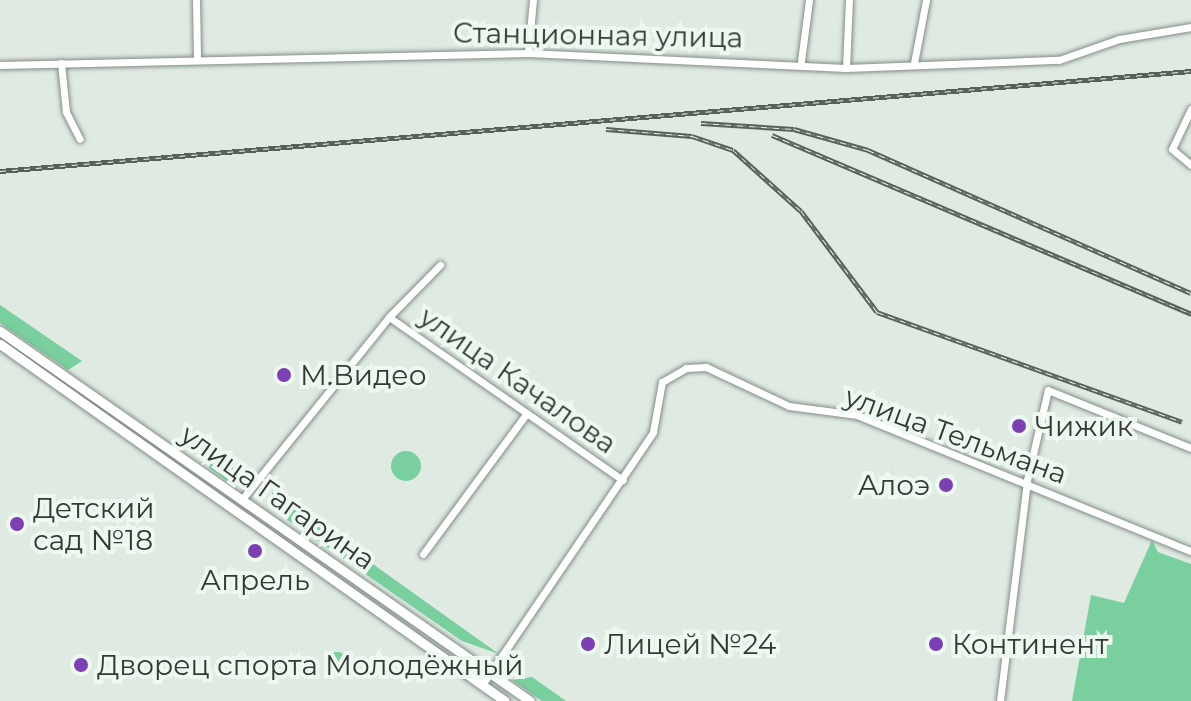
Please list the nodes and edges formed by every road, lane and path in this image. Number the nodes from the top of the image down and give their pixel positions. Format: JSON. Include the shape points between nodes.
{"nodes":[{"id":1,"x":196,"y":0,"type":"edge"},
{"id":2,"x":533,"y":0,"type":"edge"},
{"id":3,"x":809,"y":0,"type":"edge"},
{"id":4,"x":849,"y":0,"type":"edge"},
{"id":5,"x":926,"y":0,"type":"edge"},
{"id":6,"x":1191,"y":27,"type":"edge"},
{"id":7,"x":528,"y":53,"type":"junction"},
{"id":8,"x":197,"y":57,"type":"junction"},
{"id":9,"x":801,"y":61,"type":"junction"},
{"id":10,"x":61,"y":63,"type":"junction"},
{"id":11,"x":914,"y":63,"type":"junction"},
{"id":12,"x":0,"y":65,"type":"edge"},
{"id":13,"x":846,"y":68,"type":"junction"},
{"id":14,"x":1191,"y":109,"type":"edge"},
{"id":15,"x":80,"y":139,"type":"dead end"},
{"id":16,"x":1191,"y":165,"type":"edge"},
{"id":17,"x":440,"y":265,"type":"dead end"},
{"id":18,"x":389,"y":317,"type":"junction"},
{"id":19,"x":0,"y":331,"type":"edge"},
{"id":20,"x":0,"y":344,"type":"edge"},
{"id":21,"x":106,"y":404,"type":"junction"},
{"id":22,"x":527,"y":413,"type":"junction"},
{"id":23,"x":99,"y":414,"type":"junction"},
{"id":24,"x":1191,"y":448,"type":"edge"},
{"id":25,"x":623,"y":480,"type":"junction"},
{"id":26,"x":1027,"y":480,"type":"junction"},
{"id":27,"x":243,"y":498,"type":"junction"},
{"id":28,"x":1191,"y":551,"type":"edge"},
{"id":29,"x":423,"y":554,"type":"dead end"},
{"id":30,"x":491,"y":673,"type":"junction"},
{"id":31,"x":482,"y":685,"type":"junction"},
{"id":32,"x":505,"y":701,"type":"edge"},
{"id":33,"x":530,"y":701,"type":"edge"},
{"id":34,"x":1000,"y":701,"type":"edge"}],
"edges":[{"from":1,"to":8,"type":"street"},
{"from":2,"to":7,"type":"street"},
{"from":3,"to":9,"type":"street"},
{"from":4,"to":13,"type":"street"},
{"from":5,"to":11,"type":"street"},
{"from":6,"to":11,"type":"street","name":"Станционная улица","via":[[1119,39],[1059,60]]},
{"from":7,"to":8,"type":"street","name":"Станционная улица"},
{"from":7,"to":9,"type":"street","name":"Станционная улица"},
{"from":8,"to":10,"type":"street","name":"Станционная улица"},
{"from":9,"to":13,"type":"street","name":"Станционная улица"},
{"from":10,"to":12,"type":"street","name":"Станционная улица"},
{"from":10,"to":15,"type":"street","via":[[66,112]]},
{"from":11,"to":13,"type":"street","name":"Станционная улица"},
{"from":14,"to":16,"type":"street","via":[[1172,149]]},
{"from":17,"to":18,"type":"street"},
{"from":18,"to":22,"type":"street","name":"улица Качалова"},
{"from":18,"to":27,"type":"street"},
{"from":19,"to":21,"type":"main road","name":"улица Гагарина"},
{"from":20,"to":23,"type":"main road","name":"улица Гагарина"},
{"from":21,"to":23,"type":"main road"},
{"from":21,"to":27,"type":"main road","name":"улица Гагарина"},
{"from":22,"to":25,"type":"street","name":"улица Качалова"},
{"from":22,"to":29,"type":"street"},
{"from":23,"to":31,"type":"main road","name":"улица Гагарина"},
{"from":24,"to":26,"type":"street","via":[[1048,390]]},
{"from":25,"to":26,"type":"street","name":"улица Тельмана","via":[[653,432],[662,382],[679,370],[706,367],[789,406],[857,415]]},
{"from":25,"to":30,"type":"street"},
{"from":26,"to":28,"type":"street","name":"улица Тельмана"},
{"from":26,"to":34,"type":"street"},
{"from":27,"to":30,"type":"main road","name":"улица Гагарина"},
{"from":30,"to":31,"type":"street"},
{"from":30,"to":33,"type":"main road","name":"улица Гагарина"},
{"from":31,"to":32,"type":"main road","name":"улица Гагарина"}]}
